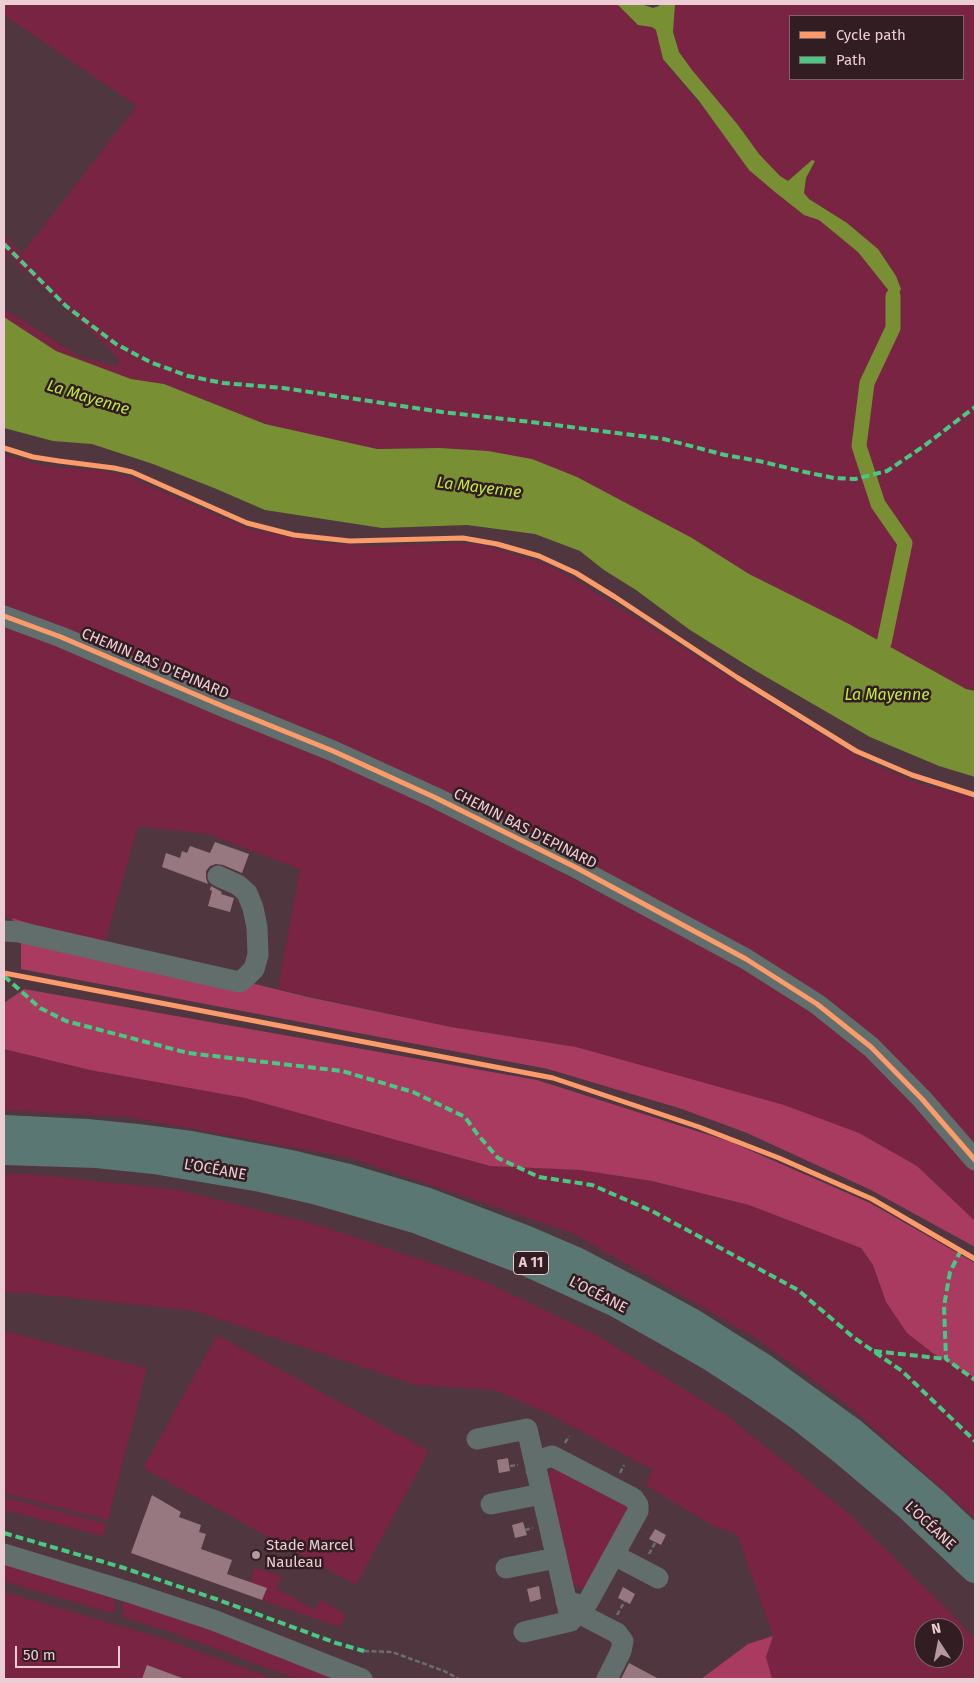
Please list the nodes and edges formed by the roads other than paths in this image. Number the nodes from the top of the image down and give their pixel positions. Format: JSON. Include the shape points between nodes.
{"nodes":[{"id":1,"x":4,"y":616,"type":"edge"},
{"id":2,"x":218,"y":876,"type":"dead end"},
{"id":3,"x":4,"y":931,"type":"edge"},
{"id":4,"x":4,"y":1129,"type":"edge"},
{"id":5,"x":4,"y":1150,"type":"edge"},
{"id":6,"x":975,"y":1160,"type":"edge"},
{"id":7,"x":477,"y":1439,"type":"dead end"},
{"id":8,"x":536,"y":1470,"type":"junction"},
{"id":9,"x":542,"y":1494,"type":"junction"},
{"id":10,"x":491,"y":1504,"type":"dead end"},
{"id":11,"x":975,"y":1541,"type":"edge"},
{"id":12,"x":4,"y":1554,"type":"edge"},
{"id":13,"x":614,"y":1555,"type":"junction"},
{"id":14,"x":556,"y":1558,"type":"junction"},
{"id":15,"x":506,"y":1568,"type":"dead end"},
{"id":16,"x":975,"y":1569,"type":"edge"},
{"id":17,"x":658,"y":1578,"type":"dead end"},
{"id":18,"x":573,"y":1603,"type":"junction"},
{"id":19,"x":524,"y":1632,"type":"dead end"},
{"id":20,"x":362,"y":1679,"type":"edge"},
{"id":21,"x":607,"y":1679,"type":"edge"}],
"edges":[{"from":1,"to":6,"type":"street","name":"CHEMIN BAS D'EPINARD","via":[[333,751],[434,797],[575,867],[746,959],[817,1004],[871,1047]]},
{"from":2,"to":3,"type":"street","via":[[247,893],[257,927],[258,955],[254,969],[239,982]]},
{"from":4,"to":11,"type":"highway","name":"L’OCÉANE","number":"A 11","via":[[137,1138],[291,1164],[428,1202],[524,1238],[649,1299],[764,1368],[865,1443]]},
{"from":5,"to":16,"type":"highway","name":"L’OCÉANE","number":"A 11","via":[[154,1160],[261,1178],[408,1217],[522,1260],[616,1303],[712,1357],[757,1387],[843,1451]]},
{"from":7,"to":8,"type":"street","via":[[527,1429]]},
{"from":8,"to":9,"type":"street"},
{"from":8,"to":13,"type":"street","via":[[538,1463],[552,1456],[634,1499],[638,1511]]},
{"from":9,"to":10,"type":"street"},
{"from":9,"to":14,"type":"street"},
{"from":12,"to":20,"type":"street","via":[[213,1620]]},
{"from":13,"to":17,"type":"street"},
{"from":13,"to":18,"type":"street","via":[[588,1602]]},
{"from":14,"to":15,"type":"street"},
{"from":14,"to":18,"type":"street"},
{"from":18,"to":19,"type":"street","via":[[571,1621]]},
{"from":18,"to":21,"type":"street","via":[[586,1617],[617,1634],[623,1641],[622,1651]]}]}
